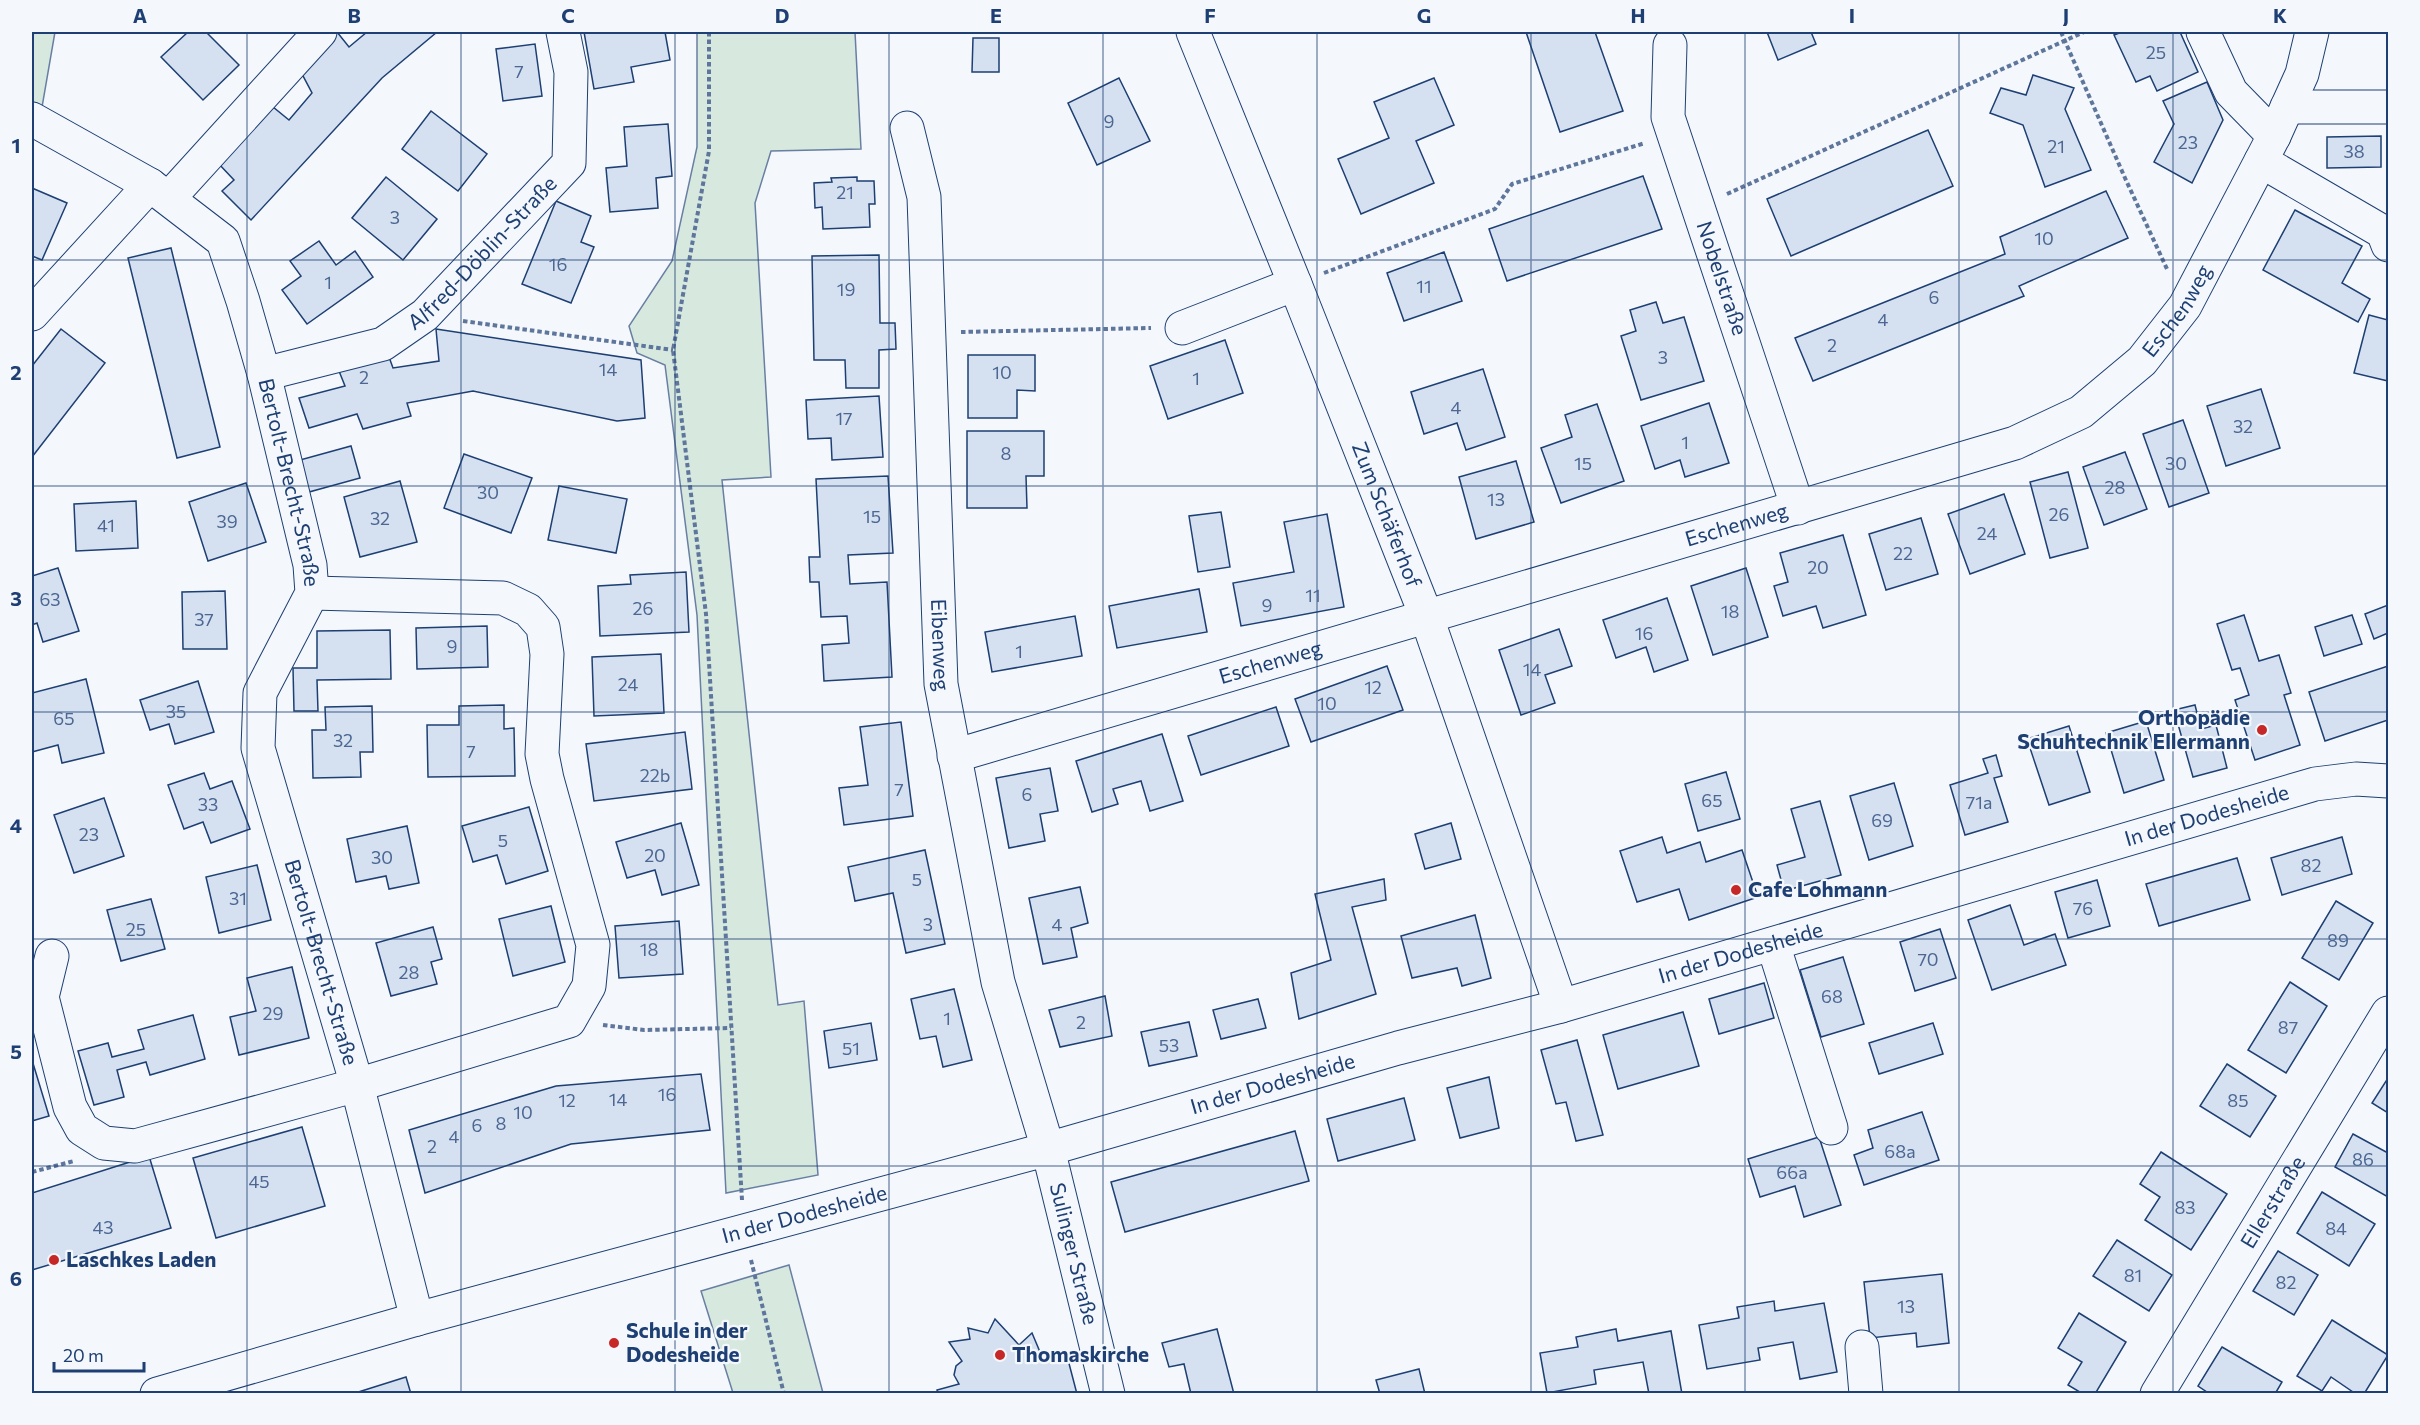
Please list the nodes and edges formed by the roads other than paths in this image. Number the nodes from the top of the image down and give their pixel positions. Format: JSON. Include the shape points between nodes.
{"nodes":[{"id":1,"x":320,"y":32,"type":"edge"},
{"id":2,"x":563,"y":32,"type":"edge"},
{"id":3,"x":1193,"y":32,"type":"edge"},
{"id":4,"x":2203,"y":32,"type":"edge"},
{"id":5,"x":2312,"y":32,"type":"edge"},
{"id":6,"x":1670,"y":45,"type":"dead end"},
{"id":7,"x":2388,"y":107,"type":"edge"},
{"id":8,"x":32,"y":119,"type":"edge"},
{"id":9,"x":907,"y":128,"type":"dead end"},
{"id":10,"x":2274,"y":135,"type":"junction"},
{"id":11,"x":159,"y":191,"type":"junction"},
{"id":12,"x":2388,"y":245,"type":"edge"},
{"id":13,"x":1295,"y":284,"type":"junction"},
{"id":14,"x":32,"y":314,"type":"edge"},
{"id":15,"x":1182,"y":328,"type":"road end"},
{"id":16,"x":264,"y":374,"type":"junction"},
{"id":17,"x":1798,"y":508,"type":"junction"},
{"id":18,"x":312,"y":593,"type":"junction"},
{"id":19,"x":1427,"y":618,"type":"junction"},
{"id":20,"x":954,"y":756,"type":"junction"},
{"id":21,"x":2388,"y":781,"type":"edge"},
{"id":22,"x":1773,"y":944,"type":"junction"},
{"id":23,"x":52,"y":956,"type":"dead end"},
{"id":24,"x":1561,"y":1006,"type":"junction"},
{"id":25,"x":2388,"y":1013,"type":"edge"},
{"id":26,"x":357,"y":1085,"type":"junction"},
{"id":27,"x":1831,"y":1128,"type":"dead end"},
{"id":28,"x":1048,"y":1149,"type":"junction"},
{"id":29,"x":417,"y":1319,"type":"junction"},
{"id":30,"x":1862,"y":1347,"type":"dead end"},
{"id":31,"x":158,"y":1394,"type":"edge"},
{"id":32,"x":1108,"y":1394,"type":"edge"},
{"id":33,"x":1866,"y":1394,"type":"edge"},
{"id":34,"x":2157,"y":1394,"type":"edge"}],
"edges":[{"from":1,"to":11,"type":"street"},
{"from":2,"to":16,"type":"street","name":"Alfred-Döblin-Straße","via":[[571,72],[569,163],[425,315],[382,344]]},
{"from":3,"to":13,"type":"street","name":"Zum Schäferhof"},
{"from":4,"to":10,"type":"street","via":[[2231,92]]},
{"from":5,"to":10,"type":"street","name":"Eschenweg","via":[[2302,74]]},
{"from":6,"to":17,"type":"street","name":"Nobelstraße","via":[[1668,117]]},
{"from":7,"to":10,"type":"street"},
{"from":8,"to":11,"type":"street","name":"Bertolt-Brecht-Straße"},
{"from":9,"to":20,"type":"street","name":"Eibenweg","via":[[924,197],[941,684]]},
{"from":10,"to":12,"type":"street","via":[[2383,232]]},
{"from":10,"to":17,"type":"street","name":"Eschenweg","via":[[2185,306],[2142,361],[2081,412],[2015,443]]},
{"from":11,"to":14,"type":"street"},
{"from":11,"to":16,"type":"street","name":"Bertolt-Brecht-Straße","via":[[222,241]]},
{"from":13,"to":15,"type":"street"},
{"from":13,"to":19,"type":"street","name":"Zum Schäferhof"},
{"from":16,"to":18,"type":"street","name":"Bertolt-Brecht-Straße","via":[[310,565]]},
{"from":17,"to":19,"type":"street","name":"Eschenweg"},
{"from":18,"to":26,"type":"street","name":"Bertolt-Brecht-Straße","via":[[260,693],[258,748]]},
{"from":18,"to":26,"type":"street","via":[[503,598],[528,610],[543,627],[547,654],[542,754],[593,945],[589,986],[569,1021]]},
{"from":19,"to":20,"type":"street","name":"Eschenweg"},
{"from":19,"to":24,"type":"street","name":"Zum Schäferhof"},
{"from":20,"to":28,"type":"street","name":"Eibenweg","via":[[998,982]]},
{"from":21,"to":22,"type":"street","name":"In der Dodesheide","via":[[2356,779],[2315,784]]},
{"from":22,"to":24,"type":"street","name":"In der Dodesheide"},
{"from":22,"to":27,"type":"street"},
{"from":23,"to":26,"type":"street","name":"Bertolt-Brecht-Straße","via":[[42,997],[70,1107],[82,1129],[104,1143],[135,1146]]},
{"from":24,"to":28,"type":"street","name":"In der Dodesheide","via":[[1398,1048]]},
{"from":25,"to":34,"type":"street","name":"Ellerstraße"},
{"from":26,"to":29,"type":"street","name":"Bertolt-Brecht-Straße"},
{"from":28,"to":29,"type":"street","name":"In der Dodesheide"},
{"from":28,"to":32,"type":"street","name":"Sulinger Straße"},
{"from":29,"to":31,"type":"street","name":"In der Dodesheide"},
{"from":30,"to":33,"type":"street"}]}
